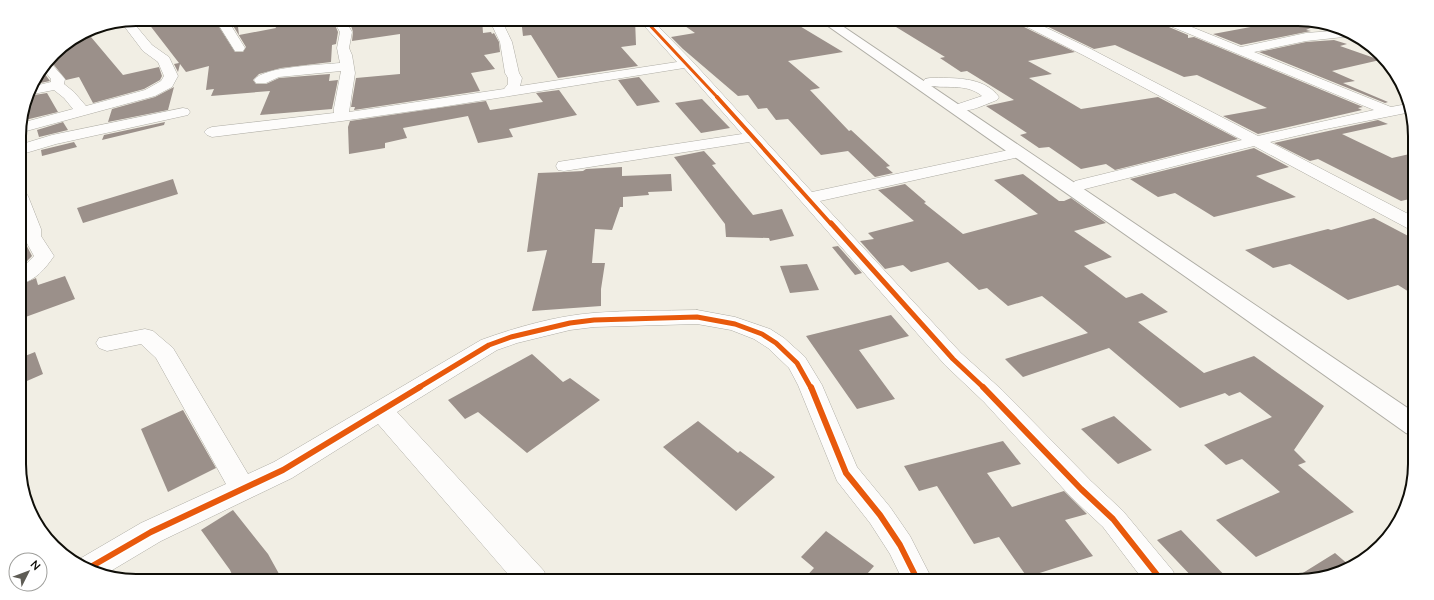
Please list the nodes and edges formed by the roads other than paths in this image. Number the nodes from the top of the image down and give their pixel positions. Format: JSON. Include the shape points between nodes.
{"nodes":[{"id":1,"x":131,"y":26,"type":"edge"},
{"id":2,"x":226,"y":26,"type":"edge"},
{"id":3,"x":343,"y":26,"type":"edge"},
{"id":4,"x":498,"y":26,"type":"edge"},
{"id":5,"x":651,"y":26,"type":"edge"},
{"id":6,"x":834,"y":26,"type":"edge"},
{"id":7,"x":845,"y":26,"type":"edge"},
{"id":8,"x":1033,"y":26,"type":"edge"},
{"id":9,"x":1179,"y":26,"type":"edge"},
{"id":10,"x":1340,"y":34,"type":"edge"},
{"id":11,"x":239,"y":48,"type":"dead end"},
{"id":12,"x":1238,"y":51,"type":"junction"},
{"id":13,"x":687,"y":64,"type":"junction"},
{"id":14,"x":347,"y":66,"type":"junction"},
{"id":15,"x":49,"y":68,"type":"edge"},
{"id":16,"x":261,"y":80,"type":"dead end"},
{"id":17,"x":930,"y":82,"type":"junction"},
{"id":18,"x":57,"y":85,"type":"junction"},
{"id":19,"x":36,"y":90,"type":"edge"},
{"id":20,"x":509,"y":92,"type":"junction"},
{"id":21,"x":963,"y":107,"type":"junction"},
{"id":22,"x":1404,"y":109,"type":"edge"},
{"id":23,"x":83,"y":112,"type":"junction"},
{"id":24,"x":183,"y":112,"type":"dead end"},
{"id":25,"x":1388,"y":112,"type":"junction"},
{"id":26,"x":342,"y":118,"type":"junction"},
{"id":27,"x":26,"y":126,"type":"edge"},
{"id":28,"x":212,"y":132,"type":"dead end"},
{"id":29,"x":753,"y":137,"type":"junction"},
{"id":30,"x":1258,"y":141,"type":"junction"},
{"id":31,"x":26,"y":148,"type":"edge"},
{"id":32,"x":1018,"y":152,"type":"junction"},
{"id":33,"x":564,"y":166,"type":"dead end"},
{"id":34,"x":1081,"y":185,"type":"junction"},
{"id":35,"x":809,"y":198,"type":"junction"},
{"id":36,"x":26,"y":214,"type":"edge"},
{"id":37,"x":1408,"y":221,"type":"edge"},
{"id":38,"x":26,"y":276,"type":"edge"},
{"id":39,"x":107,"y":343,"type":"dead end"},
{"id":40,"x":1408,"y":406,"type":"edge"},
{"id":41,"x":381,"y":411,"type":"junction"},
{"id":42,"x":1408,"y":421,"type":"edge"},
{"id":43,"x":242,"y":489,"type":"junction"},
{"id":44,"x":94,"y":566,"type":"edge"},
{"id":45,"x":527,"y":574,"type":"edge"},
{"id":46,"x":914,"y":574,"type":"edge"},
{"id":47,"x":1156,"y":574,"type":"edge"}],
"edges":[{"from":1,"to":23,"type":"street","via":[[153,55],[164,60],[171,76],[167,84],[150,93]]},
{"from":2,"to":11,"type":"street"},
{"from":3,"to":14,"type":"street","via":[[346,32],[343,48]]},
{"from":4,"to":20,"type":"street","via":[[506,42],[515,78],[515,84]]},
{"from":5,"to":13,"type":"street"},
{"from":6,"to":32,"type":"main road"},
{"from":7,"to":17,"type":"main road"},
{"from":8,"to":30,"type":"street"},
{"from":9,"to":12,"type":"street"},
{"from":10,"to":12,"type":"street","via":[[1306,37]]},
{"from":12,"to":25,"type":"street"},
{"from":13,"to":20,"type":"street"},
{"from":13,"to":29,"type":"street"},
{"from":14,"to":16,"type":"street","via":[[278,73]]},
{"from":14,"to":26,"type":"street"},
{"from":15,"to":18,"type":"street","via":[[58,79]]},
{"from":17,"to":21,"type":"main road"},
{"from":17,"to":21,"type":"street","via":[[972,83],[987,91],[992,97]]},
{"from":18,"to":19,"type":"street"},
{"from":18,"to":23,"type":"street"},
{"from":20,"to":26,"type":"street"},
{"from":21,"to":34,"type":"main road"},
{"from":22,"to":25,"type":"street"},
{"from":23,"to":27,"type":"street"},
{"from":24,"to":31,"type":"street"},
{"from":25,"to":30,"type":"street"},
{"from":26,"to":28,"type":"street"},
{"from":29,"to":33,"type":"street"},
{"from":29,"to":35,"type":"street"},
{"from":30,"to":34,"type":"street"},
{"from":30,"to":37,"type":"street"},
{"from":32,"to":35,"type":"street"},
{"from":32,"to":42,"type":"main road"},
{"from":34,"to":40,"type":"main road"},
{"from":35,"to":47,"type":"street","via":[[953,359],[993,396],[1113,519]]},
{"from":36,"to":38,"type":"street","via":[[32,236],[44,256]]},
{"from":39,"to":43,"type":"street","via":[[145,336],[165,354]]},
{"from":41,"to":43,"type":"street","via":[[283,470]]},
{"from":41,"to":45,"type":"street"},
{"from":41,"to":46,"type":"street","via":[[490,345],[519,335],[594,320],[697,317],[735,324],[762,334],[776,343],[797,363],[810,385],[846,473],[880,515],[900,545]]},
{"from":43,"to":44,"type":"street","via":[[151,532]]}]}
